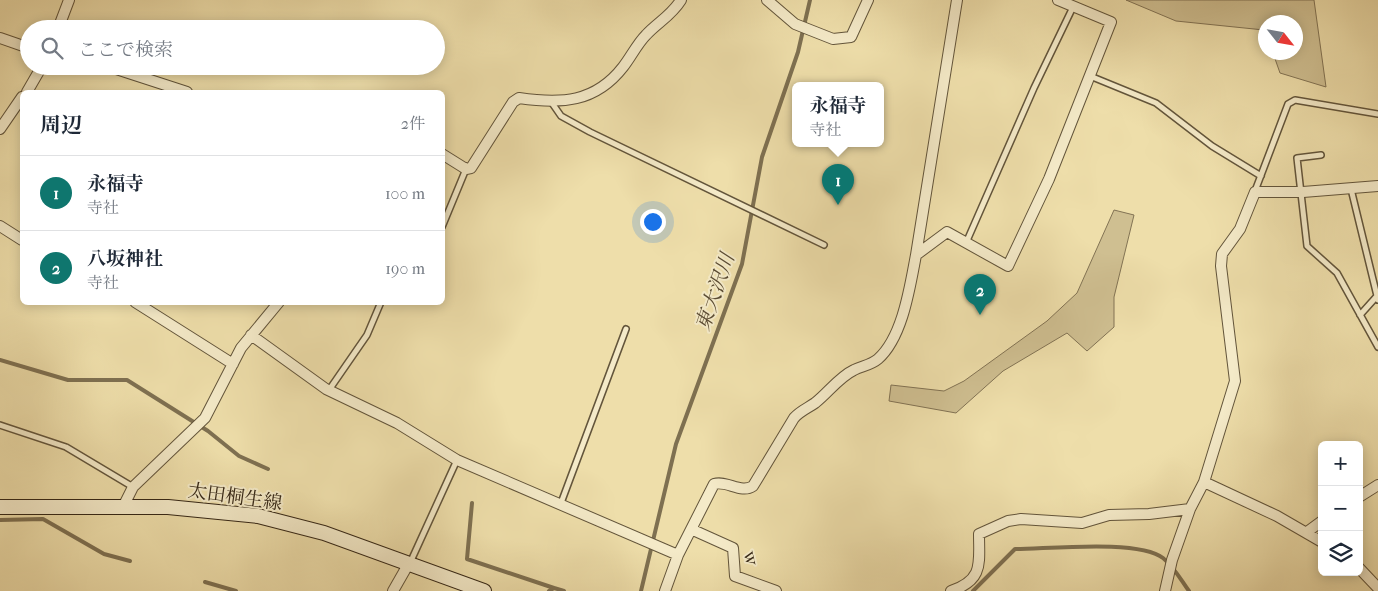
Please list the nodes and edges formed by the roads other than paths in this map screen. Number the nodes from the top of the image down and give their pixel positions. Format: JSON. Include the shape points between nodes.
{"nodes":[{"id":1,"x":69,"y":0,"type":"edge"},
{"id":2,"x":681,"y":0,"type":"edge"},
{"id":3,"x":767,"y":0,"type":"edge"},
{"id":4,"x":868,"y":0,"type":"edge"},
{"id":5,"x":957,"y":0,"type":"edge"},
{"id":6,"x":1058,"y":0,"type":"edge"},
{"id":7,"x":1073,"y":6,"type":"junction"},
{"id":8,"x":61,"y":20,"type":"edge"},
{"id":9,"x":0,"y":38,"type":"edge"},
{"id":10,"x":20,"y":45,"type":"edge"},
{"id":11,"x":37,"y":75,"type":"edge"},
{"id":12,"x":135,"y":75,"type":"edge"},
{"id":13,"x":1090,"y":76,"type":"junction"},
{"id":14,"x":28,"y":90,"type":"edge"},
{"id":15,"x":181,"y":90,"type":"edge"},
{"id":16,"x":20,"y":101,"type":"edge"},
{"id":17,"x":552,"y":103,"type":"junction"},
{"id":18,"x":1378,"y":114,"type":"edge"},
{"id":19,"x":0,"y":129,"type":"edge"},
{"id":20,"x":1321,"y":155,"type":"dead end"},
{"id":21,"x":445,"y":156,"type":"edge"},
{"id":22,"x":466,"y":169,"type":"junction"},
{"id":23,"x":1261,"y":176,"type":"junction"},
{"id":24,"x":1378,"y":186,"type":"edge"},
{"id":25,"x":1351,"y":189,"type":"junction"},
{"id":26,"x":1255,"y":192,"type":"junction"},
{"id":27,"x":1300,"y":192,"type":"junction"},
{"id":28,"x":445,"y":220,"type":"edge"},
{"id":29,"x":0,"y":226,"type":"edge"},
{"id":30,"x":20,"y":239,"type":"edge"},
{"id":31,"x":965,"y":243,"type":"junction"},
{"id":32,"x":824,"y":245,"type":"dead end"},
{"id":33,"x":916,"y":255,"type":"junction"},
{"id":34,"x":1378,"y":298,"type":"edge"},
{"id":35,"x":140,"y":305,"type":"edge"},
{"id":36,"x":277,"y":305,"type":"edge"},
{"id":37,"x":380,"y":305,"type":"edge"},
{"id":38,"x":1360,"y":315,"type":"junction"},
{"id":39,"x":626,"y":329,"type":"dead end"},
{"id":40,"x":251,"y":336,"type":"junction"},
{"id":41,"x":1378,"y":347,"type":"edge"},
{"id":42,"x":233,"y":364,"type":"junction"},
{"id":43,"x":329,"y":390,"type":"junction"},
{"id":44,"x":0,"y":425,"type":"edge"},
{"id":45,"x":457,"y":460,"type":"junction"},
{"id":46,"x":1204,"y":482,"type":"junction"},
{"id":47,"x":1378,"y":485,"type":"edge"},
{"id":48,"x":132,"y":486,"type":"junction"},
{"id":49,"x":1363,"y":494,"type":"edge"},
{"id":50,"x":561,"y":503,"type":"junction"},
{"id":51,"x":0,"y":507,"type":"edge"},
{"id":52,"x":123,"y":507,"type":"junction"},
{"id":53,"x":1190,"y":509,"type":"junction"},
{"id":54,"x":1318,"y":523,"type":"edge"},
{"id":55,"x":693,"y":530,"type":"junction"},
{"id":56,"x":1307,"y":532,"type":"junction"},
{"id":57,"x":1318,"y":539,"type":"edge"},
{"id":58,"x":678,"y":555,"type":"junction"},
{"id":59,"x":409,"y":564,"type":"junction"},
{"id":60,"x":1363,"y":572,"type":"edge"},
{"id":61,"x":1378,"y":588,"type":"edge"},
{"id":62,"x":393,"y":591,"type":"edge"},
{"id":63,"x":484,"y":591,"type":"edge"},
{"id":64,"x":664,"y":591,"type":"edge"},
{"id":65,"x":776,"y":591,"type":"edge"},
{"id":66,"x":951,"y":591,"type":"edge"},
{"id":67,"x":1165,"y":591,"type":"edge"}],
"edges":[{"from":1,"to":8,"type":"street"},
{"from":2,"to":17,"type":"street","via":[[673,12],[646,35],[607,84],[576,99]]},
{"from":3,"to":4,"type":"street","via":[[795,24],[833,39],[851,37]]},
{"from":5,"to":33,"type":"street"},
{"from":6,"to":7,"type":"street"},
{"from":7,"to":13,"type":"street","via":[[1111,22]]},
{"from":7,"to":31,"type":"lane"},
{"from":9,"to":10,"type":"street"},
{"from":11,"to":14,"type":"street"},
{"from":12,"to":15,"type":"street"},
{"from":13,"to":23,"type":"lane","via":[[1156,103],[1212,146]]},
{"from":13,"to":31,"type":"street","via":[[1049,179],[1008,266]]},
{"from":16,"to":19,"type":"street"},
{"from":17,"to":22,"type":"street","via":[[519,98],[513,102],[471,168]]},
{"from":17,"to":32,"type":"lane","via":[[560,116],[590,132]]},
{"from":18,"to":23,"type":"lane","via":[[1295,100],[1288,104]]},
{"from":20,"to":27,"type":"lane","via":[[1297,158]]},
{"from":21,"to":22,"type":"street"},
{"from":22,"to":28,"type":"lane"},
{"from":23,"to":26,"type":"lane"},
{"from":24,"to":25,"type":"street"},
{"from":25,"to":27,"type":"street"},
{"from":25,"to":34,"type":"lane"},
{"from":26,"to":27,"type":"street"},
{"from":26,"to":46,"type":"street","via":[[1240,229],[1222,254],[1235,381]]},
{"from":27,"to":38,"type":"lane","via":[[1307,246],[1337,273]]},
{"from":29,"to":30,"type":"street"},
{"from":31,"to":33,"type":"street","via":[[947,232]]},
{"from":33,"to":55,"type":"street","via":[[898,328],[888,348],[874,362],[852,370],[815,403],[801,410],[753,486],[745,489],[714,484]]},
{"from":34,"to":38,"type":"lane"},
{"from":35,"to":42,"type":"street"},
{"from":36,"to":40,"type":"street"},
{"from":37,"to":43,"type":"lane","via":[[367,335]]},
{"from":38,"to":41,"type":"lane"},
{"from":39,"to":50,"type":"lane"},
{"from":40,"to":42,"type":"street"},
{"from":40,"to":43,"type":"street"},
{"from":42,"to":48,"type":"street","via":[[215,403],[200,425]]},
{"from":43,"to":45,"type":"street"},
{"from":44,"to":48,"type":"lane","via":[[66,447]]},
{"from":45,"to":50,"type":"street"},
{"from":45,"to":59,"type":"lane"},
{"from":46,"to":53,"type":"street"},
{"from":46,"to":56,"type":"street"},
{"from":47,"to":49,"type":"street"},
{"from":48,"to":52,"type":"street"},
{"from":50,"to":58,"type":"street"},
{"from":51,"to":52,"type":"main road","name":"太田桐生線"},
{"from":52,"to":59,"type":"main road","name":"太田桐生線","via":[[168,507],[258,516],[324,533]]},
{"from":53,"to":66,"type":"street","via":[[1109,515],[1082,523],[1008,521],[979,534],[980,566],[976,575]]},
{"from":53,"to":67,"type":"street","via":[[1171,562]]},
{"from":54,"to":56,"type":"street"},
{"from":55,"to":58,"type":"street"},
{"from":55,"to":65,"type":"street","name":"w","via":[[733,548],[735,576]]},
{"from":56,"to":57,"type":"street"},
{"from":58,"to":64,"type":"street"},
{"from":59,"to":62,"type":"street"},
{"from":59,"to":63,"type":"main road","name":"太田桐生線"},
{"from":60,"to":61,"type":"street"}]}
